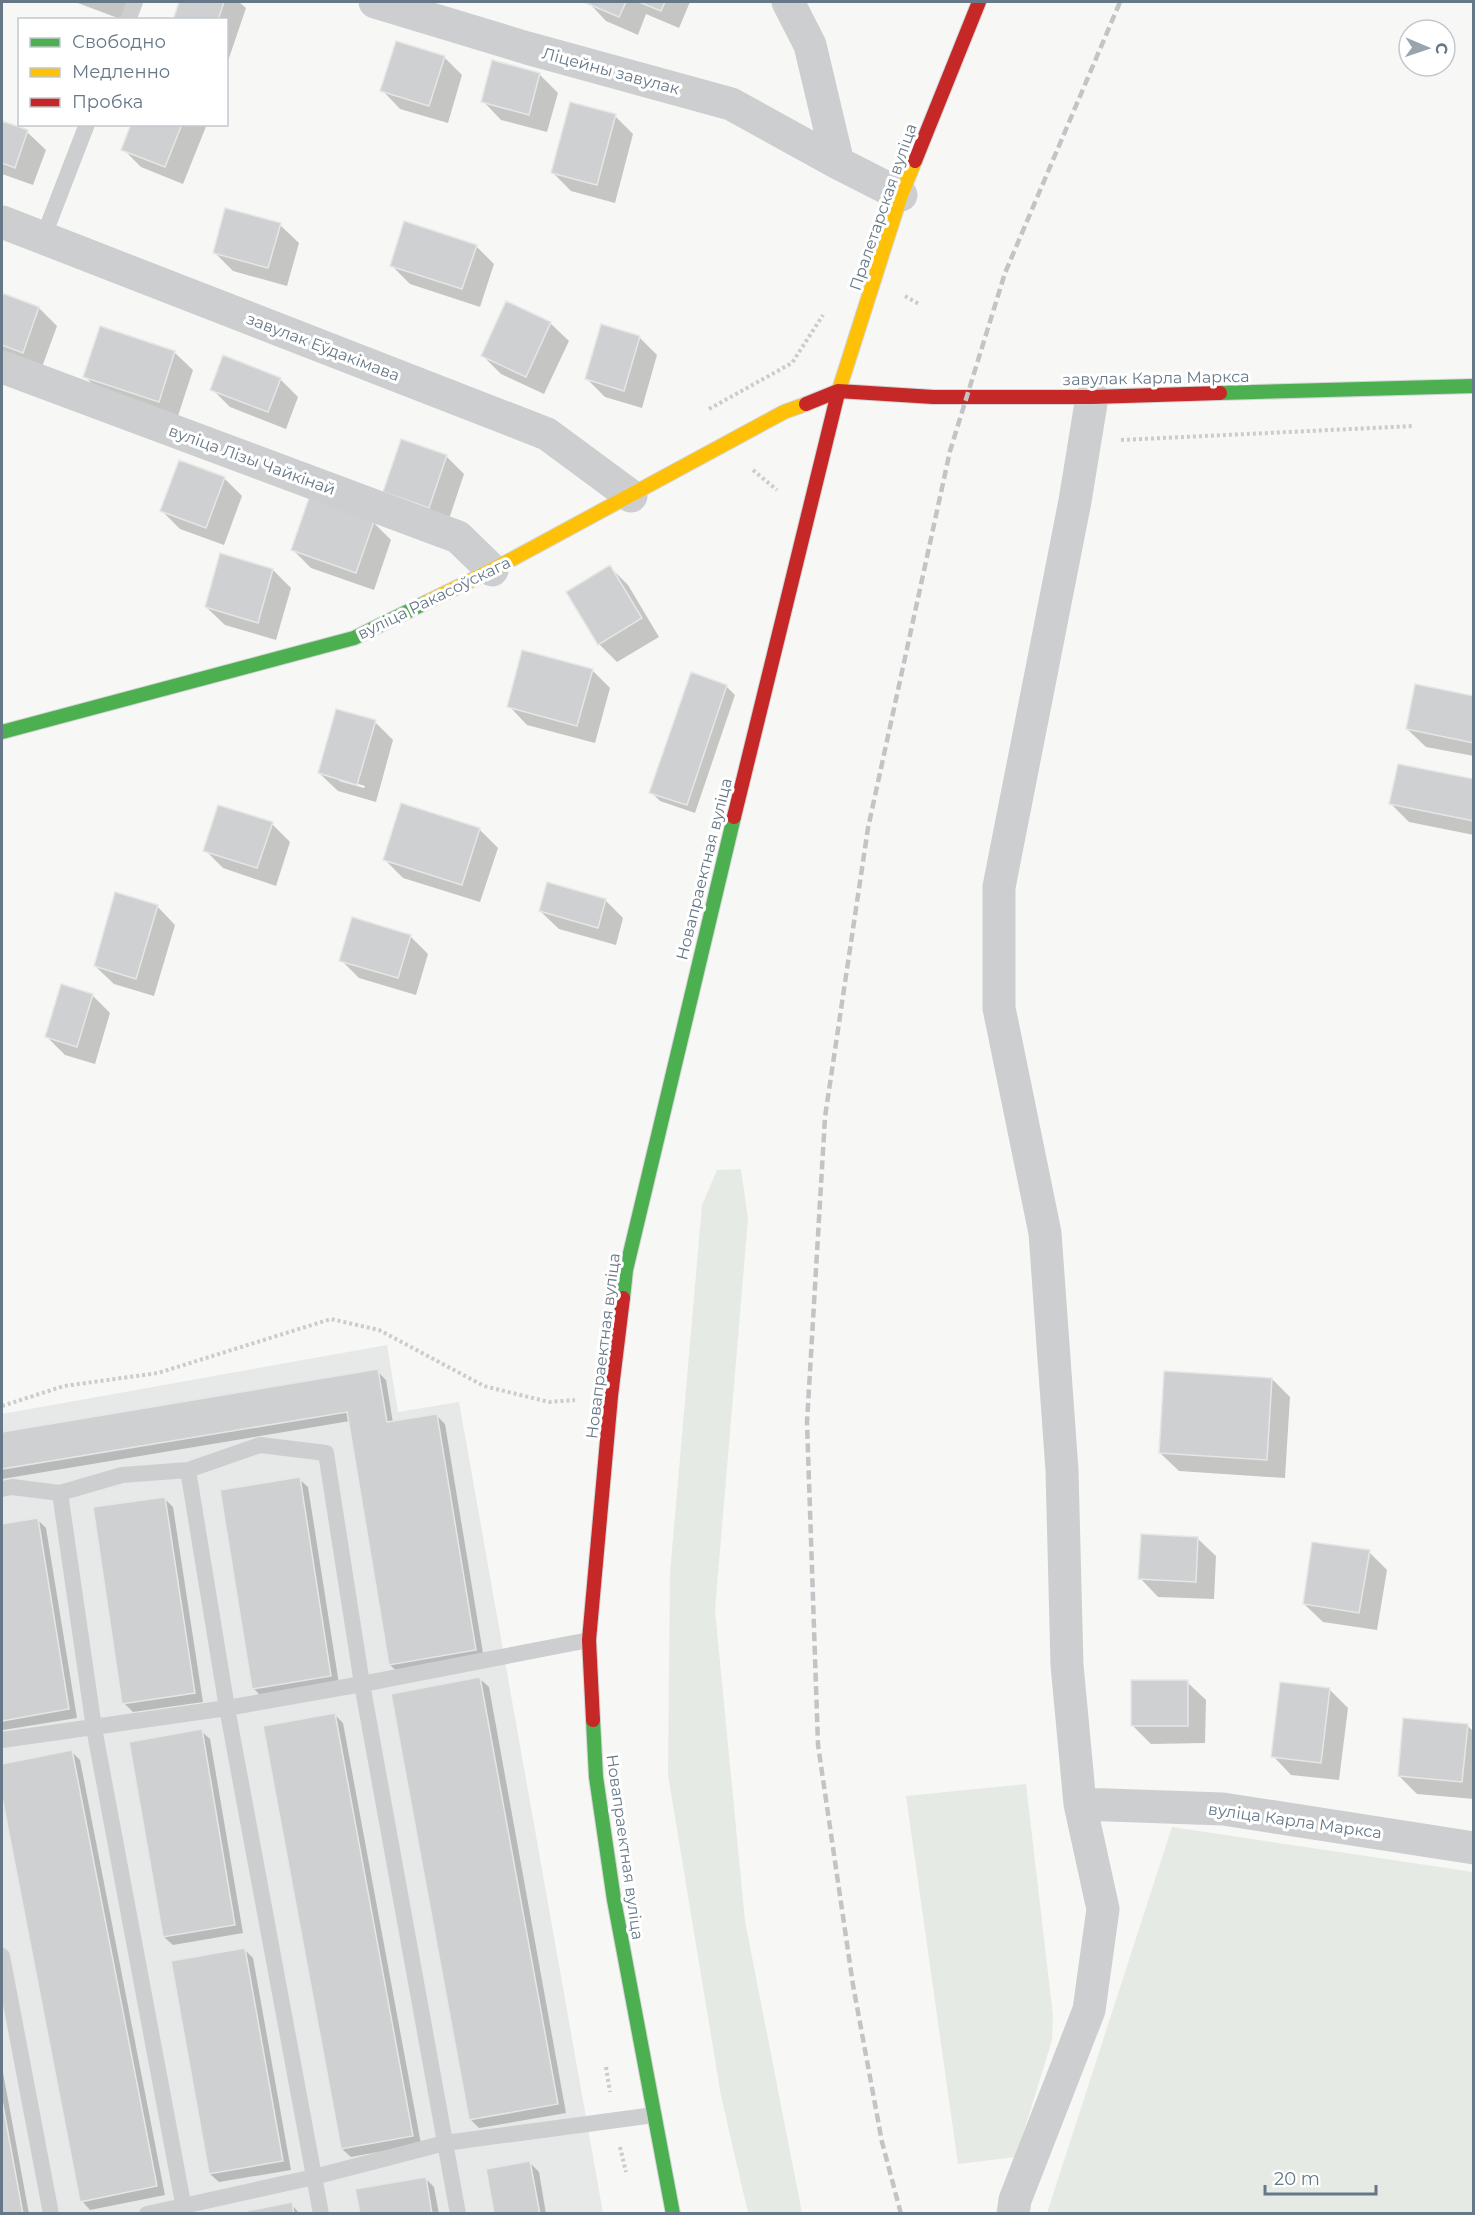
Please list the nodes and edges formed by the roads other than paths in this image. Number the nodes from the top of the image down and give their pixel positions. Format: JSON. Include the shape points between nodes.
{"nodes":[{"id":1,"x":135,"y":2,"type":"edge"},
{"id":2,"x":375,"y":2,"type":"edge"},
{"id":3,"x":788,"y":2,"type":"edge"},
{"id":4,"x":979,"y":2,"type":"edge"},
{"id":5,"x":129,"y":18,"type":"edge"},
{"id":6,"x":86,"y":126,"type":"edge"},
{"id":7,"x":838,"y":163,"type":"junction"},
{"id":8,"x":901,"y":195,"type":"junction"},
{"id":9,"x":2,"y":222,"type":"edge"},
{"id":10,"x":43,"y":238,"type":"junction"},
{"id":11,"x":2,"y":367,"type":"edge"},
{"id":12,"x":1473,"y":386,"type":"edge"},
{"id":13,"x":838,"y":391,"type":"junction"},
{"id":14,"x":1092,"y":397,"type":"junction"},
{"id":15,"x":630,"y":496,"type":"junction"},
{"id":16,"x":492,"y":570,"type":"junction"},
{"id":17,"x":2,"y":732,"type":"edge"},
{"id":18,"x":188,"y":1470,"type":"junction"},
{"id":19,"x":2,"y":1489,"type":"edge"},
{"id":20,"x":60,"y":1493,"type":"junction"},
{"id":21,"x":589,"y":1640,"type":"junction"},
{"id":22,"x":362,"y":1684,"type":"junction"},
{"id":23,"x":227,"y":1708,"type":"junction"},
{"id":24,"x":94,"y":1728,"type":"junction"},
{"id":25,"x":2,"y":1740,"type":"edge"},
{"id":26,"x":1080,"y":1804,"type":"junction"},
{"id":27,"x":1473,"y":1848,"type":"edge"},
{"id":28,"x":2,"y":1956,"type":"edge"},
{"id":29,"x":654,"y":2115,"type":"junction"},
{"id":30,"x":445,"y":2143,"type":"junction"},
{"id":31,"x":314,"y":2177,"type":"junction"},
{"id":32,"x":184,"y":2209,"type":"edge"},
{"id":33,"x":51,"y":2214,"type":"edge"},
{"id":34,"x":147,"y":2214,"type":"edge"},
{"id":35,"x":321,"y":2214,"type":"edge"},
{"id":36,"x":458,"y":2214,"type":"edge"},
{"id":37,"x":673,"y":2214,"type":"edge"},
{"id":38,"x":1013,"y":2214,"type":"edge"}],
"edges":[{"from":1,"to":5,"type":"lane"},
{"from":2,"to":7,"type":"street","name":"Ліцейны завулак","via":[[731,104]]},
{"from":3,"to":7,"type":"street","via":[[810,45]]},
{"from":4,"to":8,"type":"street","name":"Пралетарская вуліца"},
{"from":6,"to":10,"type":"lane"},
{"from":7,"to":8,"type":"street"},
{"from":8,"to":13,"type":"street","name":"Пралетарская вуліца"},
{"from":9,"to":10,"type":"street","name":"завулак Еўдакімава"},
{"from":10,"to":15,"type":"street","name":"завулак Еўдакімава","via":[[547,434]]},
{"from":11,"to":16,"type":"street","name":"вуліца Лізы Чайкінай","via":[[458,537]]},
{"from":12,"to":14,"type":"street","name":"завулак Карла Маркса"},
{"from":13,"to":14,"type":"street","name":"завулак Карла Маркса","via":[[933,397]]},
{"from":13,"to":15,"type":"street","name":"вуліца Ракасоўскага","via":[[784,412]]},
{"from":13,"to":21,"type":"street","name":"Новапраектная вуліца","via":[[626,1270]]},
{"from":14,"to":26,"type":"street","via":[[999,887],[999,1008],[1045,1233],[1062,1470],[1067,1665]]},
{"from":15,"to":16,"type":"street","name":"вуліца Ракасоўскага"},
{"from":16,"to":17,"type":"street","name":"вуліца Ракасоўскага","via":[[354,638]]},
{"from":18,"to":20,"type":"lane","via":[[122,1475]]},
{"from":18,"to":22,"type":"lane","via":[[260,1445],[326,1453]]},
{"from":18,"to":23,"type":"lane"},
{"from":19,"to":20,"type":"lane"},
{"from":20,"to":24,"type":"lane"},
{"from":21,"to":22,"type":"lane"},
{"from":21,"to":29,"type":"street","name":"Новапраектная вуліца","via":[[596,1777],[614,1900]]},
{"from":22,"to":23,"type":"lane"},
{"from":22,"to":30,"type":"lane"},
{"from":23,"to":24,"type":"lane"},
{"from":23,"to":31,"type":"lane"},
{"from":24,"to":25,"type":"lane"},
{"from":24,"to":32,"type":"lane"},
{"from":26,"to":27,"type":"street","name":"вуліца Карла Маркса","via":[[1223,1809]]},
{"from":26,"to":38,"type":"street","via":[[1103,1908],[1089,2010],[1015,2200]]},
{"from":28,"to":33,"type":"lane"},
{"from":29,"to":30,"type":"lane"},
{"from":29,"to":37,"type":"street","name":"Новапраектная вуліца"},
{"from":30,"to":31,"type":"lane"},
{"from":30,"to":36,"type":"lane"},
{"from":31,"to":32,"type":"lane"},
{"from":31,"to":35,"type":"lane"},
{"from":32,"to":34,"type":"lane"}]}
